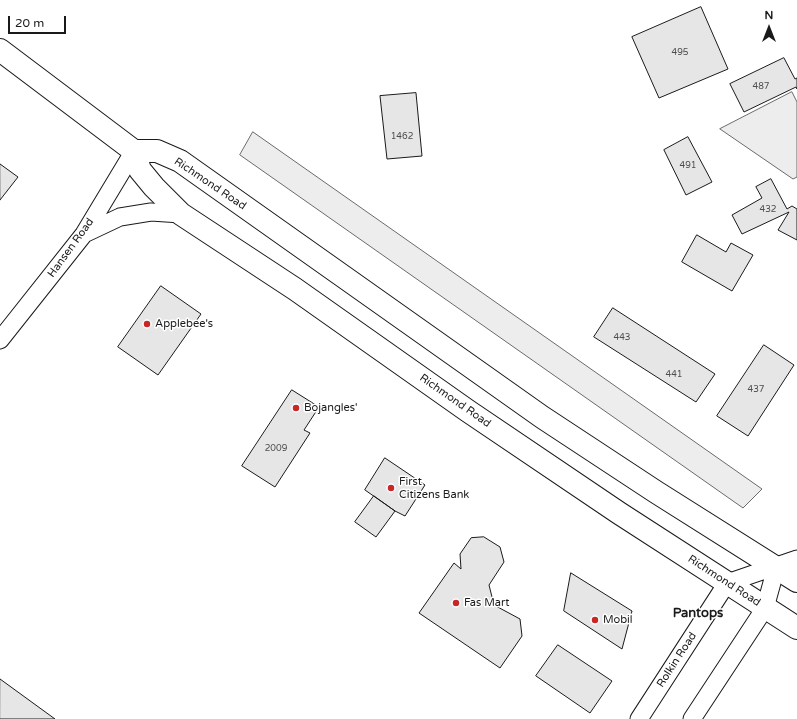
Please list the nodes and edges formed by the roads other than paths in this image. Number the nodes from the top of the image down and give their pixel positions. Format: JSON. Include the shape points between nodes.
{"nodes":[{"id":1,"x":0,"y":50,"type":"edge"},
{"id":2,"x":134,"y":151,"type":"junction"},
{"id":3,"x":181,"y":214,"type":"junction"},
{"id":4,"x":84,"y":234,"type":"junction"},
{"id":5,"x":0,"y":340,"type":"edge"},
{"id":6,"x":797,"y":560,"type":"edge"},
{"id":7,"x":776,"y":568,"type":"junction"},
{"id":8,"x":797,"y":581,"type":"edge"},
{"id":9,"x":727,"y":583,"type":"junction"},
{"id":10,"x":765,"y":608,"type":"junction"},
{"id":11,"x":797,"y":628,"type":"edge"},
{"id":12,"x":639,"y":719,"type":"edge"},
{"id":13,"x":692,"y":719,"type":"edge"}],
"edges":[{"from":1,"to":2,"type":"highway"},
{"from":2,"to":3,"type":"highway","name":"Richmond Road","via":[[140,170],[154,188]]},
{"from":2,"to":4,"type":"street","name":"Hansen Road"},
{"from":2,"to":7,"type":"highway","name":"Richmond Road","via":[[157,151],[180,161],[542,417]]},
{"from":3,"to":4,"type":"street","via":[[151,212],[120,217]]},
{"from":3,"to":9,"type":"highway","name":"Richmond Road"},
{"from":4,"to":5,"type":"street","name":"Hansen Road"},
{"from":6,"to":7,"type":"street"},
{"from":7,"to":8,"type":"highway","name":"Richmond Road"},
{"from":7,"to":9,"type":"street"},
{"from":7,"to":10,"type":"street"},
{"from":9,"to":10,"type":"highway","name":"Richmond Road"},
{"from":9,"to":12,"type":"street","name":"Rolkin Road"},
{"from":10,"to":11,"type":"highway","name":"Richmond Road"},
{"from":10,"to":13,"type":"street"}]}
